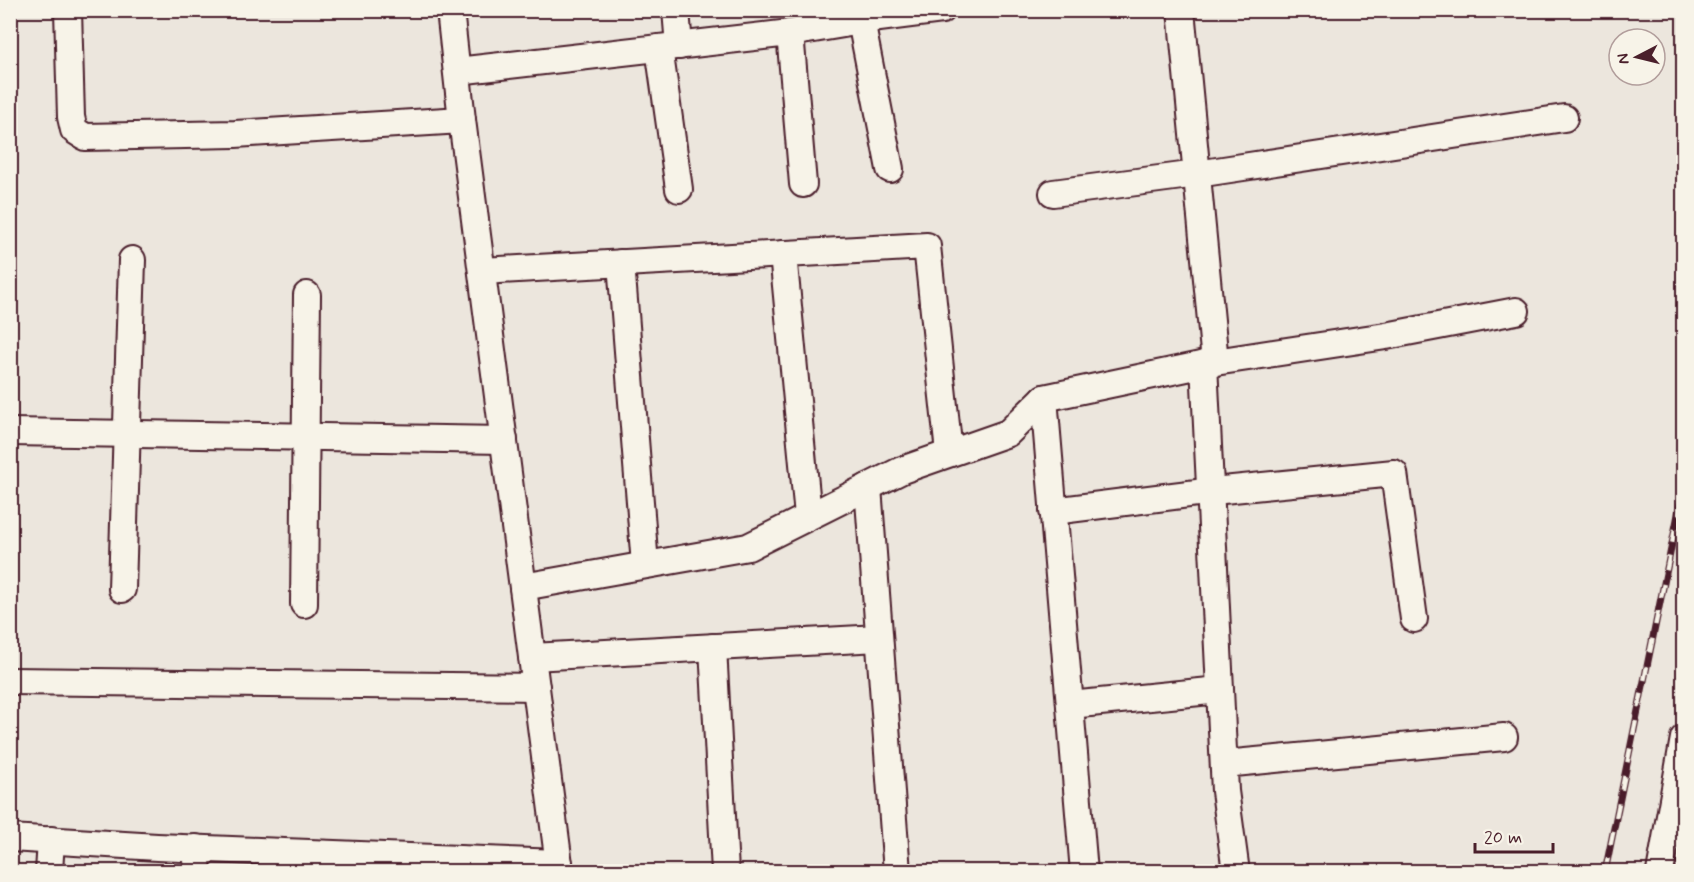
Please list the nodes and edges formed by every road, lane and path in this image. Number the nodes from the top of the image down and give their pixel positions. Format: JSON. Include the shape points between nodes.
{"nodes":[{"id":1,"x":68,"y":10,"type":"edge"},
{"id":2,"x":450,"y":10,"type":"edge"},
{"id":3,"x":676,"y":10,"type":"edge"},
{"id":4,"x":942,"y":10,"type":"edge"},
{"id":5,"x":1181,"y":10,"type":"edge"},
{"id":6,"x":872,"y":16,"type":"edge"},
{"id":7,"x":790,"y":33,"type":"junction"},
{"id":8,"x":669,"y":47,"type":"junction"},
{"id":9,"x":457,"y":71,"type":"junction"},
{"id":10,"x":1564,"y":118,"type":"dead end"},
{"id":11,"x":462,"y":120,"type":"junction"},
{"id":12,"x":890,"y":169,"type":"dead end"},
{"id":13,"x":1197,"y":174,"type":"junction"},
{"id":14,"x":803,"y":184,"type":"dead end"},
{"id":15,"x":679,"y":189,"type":"dead end"},
{"id":16,"x":1053,"y":193,"type":"dead end"},
{"id":17,"x":783,"y":254,"type":"junction"},
{"id":18,"x":132,"y":260,"type":"dead end"},
{"id":19,"x":621,"y":263,"type":"junction"},
{"id":20,"x":483,"y":271,"type":"junction"},
{"id":21,"x":307,"y":295,"type":"dead end"},
{"id":22,"x":1516,"y":311,"type":"dead end"},
{"id":23,"x":1209,"y":363,"type":"junction"},
{"id":24,"x":1044,"y":398,"type":"junction"},
{"id":25,"x":10,"y":432,"type":"edge"},
{"id":26,"x":127,"y":435,"type":"junction"},
{"id":27,"x":306,"y":438,"type":"junction"},
{"id":28,"x":504,"y":441,"type":"junction"},
{"id":29,"x":949,"y":453,"type":"junction"},
{"id":30,"x":868,"y":487,"type":"junction"},
{"id":31,"x":1210,"y":492,"type":"junction"},
{"id":32,"x":1053,"y":511,"type":"junction"},
{"id":33,"x":808,"y":516,"type":"junction"},
{"id":34,"x":645,"y":565,"type":"junction"},
{"id":35,"x":523,"y":587,"type":"junction"},
{"id":36,"x":122,"y":589,"type":"dead end"},
{"id":37,"x":304,"y":604,"type":"dead end"},
{"id":38,"x":1414,"y":618,"type":"dead end"},
{"id":39,"x":879,"y":638,"type":"junction"},
{"id":40,"x":713,"y":647,"type":"junction"},
{"id":41,"x":532,"y":657,"type":"junction"},
{"id":42,"x":10,"y":681,"type":"edge"},
{"id":43,"x":536,"y":687,"type":"junction"},
{"id":44,"x":1220,"y":690,"type":"junction"},
{"id":45,"x":1070,"y":705,"type":"junction"},
{"id":46,"x":1504,"y":737,"type":"dead end"},
{"id":47,"x":1683,"y":738,"type":"edge"},
{"id":48,"x":1224,"y":764,"type":"junction"},
{"id":49,"x":1677,"y":819,"type":"edge"},
{"id":50,"x":10,"y":837,"type":"edge"},
{"id":51,"x":51,"y":840,"type":"junction"},
{"id":52,"x":197,"y":860,"type":"edge"},
{"id":53,"x":374,"y":864,"type":"edge"},
{"id":54,"x":560,"y":867,"type":"edge"},
{"id":55,"x":49,"y":872,"type":"edge"},
{"id":56,"x":725,"y":872,"type":"edge"},
{"id":57,"x":897,"y":872,"type":"edge"},
{"id":58,"x":1084,"y":872,"type":"edge"},
{"id":59,"x":1236,"y":872,"type":"edge"},
{"id":60,"x":1660,"y":872,"type":"edge"}],
"edges":[{"from":1,"to":11,"type":"street","via":[[71,117],[74,130],[85,136],[235,134]]},
{"from":2,"to":9,"type":"street"},
{"from":3,"to":8,"type":"street"},
{"from":4,"to":6,"type":"street"},
{"from":5,"to":13,"type":"street"},
{"from":6,"to":7,"type":"street"},
{"from":6,"to":12,"type":"street"},
{"from":7,"to":8,"type":"street"},
{"from":7,"to":14,"type":"street"},
{"from":8,"to":9,"type":"street"},
{"from":8,"to":15,"type":"street"},
{"from":9,"to":11,"type":"street"},
{"from":10,"to":13,"type":"street"},
{"from":11,"to":20,"type":"street"},
{"from":13,"to":16,"type":"street"},
{"from":13,"to":23,"type":"street"},
{"from":17,"to":19,"type":"street"},
{"from":17,"to":29,"type":"street","via":[[927,246]]},
{"from":17,"to":33,"type":"street"},
{"from":18,"to":26,"type":"street"},
{"from":19,"to":20,"type":"street"},
{"from":19,"to":34,"type":"street"},
{"from":20,"to":28,"type":"street"},
{"from":21,"to":27,"type":"street"},
{"from":22,"to":23,"type":"street"},
{"from":23,"to":24,"type":"street"},
{"from":23,"to":31,"type":"street"},
{"from":24,"to":29,"type":"street","via":[[1008,433]]},
{"from":24,"to":32,"type":"street"},
{"from":25,"to":26,"type":"street"},
{"from":26,"to":27,"type":"street"},
{"from":26,"to":36,"type":"street"},
{"from":27,"to":28,"type":"street"},
{"from":27,"to":37,"type":"street"},
{"from":28,"to":35,"type":"street"},
{"from":29,"to":30,"type":"street"},
{"from":30,"to":33,"type":"street"},
{"from":30,"to":39,"type":"street"},
{"from":31,"to":32,"type":"street"},
{"from":31,"to":38,"type":"street","via":[[1394,473]]},
{"from":31,"to":44,"type":"street"},
{"from":32,"to":45,"type":"street"},
{"from":33,"to":34,"type":"street","via":[[748,547]]},
{"from":34,"to":35,"type":"street"},
{"from":35,"to":41,"type":"street"},
{"from":39,"to":40,"type":"street"},
{"from":39,"to":57,"type":"street"},
{"from":40,"to":41,"type":"street"},
{"from":40,"to":56,"type":"street"},
{"from":41,"to":43,"type":"street"},
{"from":42,"to":43,"type":"street"},
{"from":43,"to":54,"type":"street"},
{"from":44,"to":45,"type":"street"},
{"from":44,"to":48,"type":"street"},
{"from":45,"to":58,"type":"street"},
{"from":46,"to":48,"type":"street"},
{"from":47,"to":49,"type":"street"},
{"from":48,"to":59,"type":"street"},
{"from":49,"to":60,"type":"street"},
{"from":50,"to":51,"type":"street"},
{"from":51,"to":52,"type":"street"},
{"from":51,"to":55,"type":"street"},
{"from":52,"to":53,"type":"street"},
{"from":53,"to":54,"type":"street"}]}
